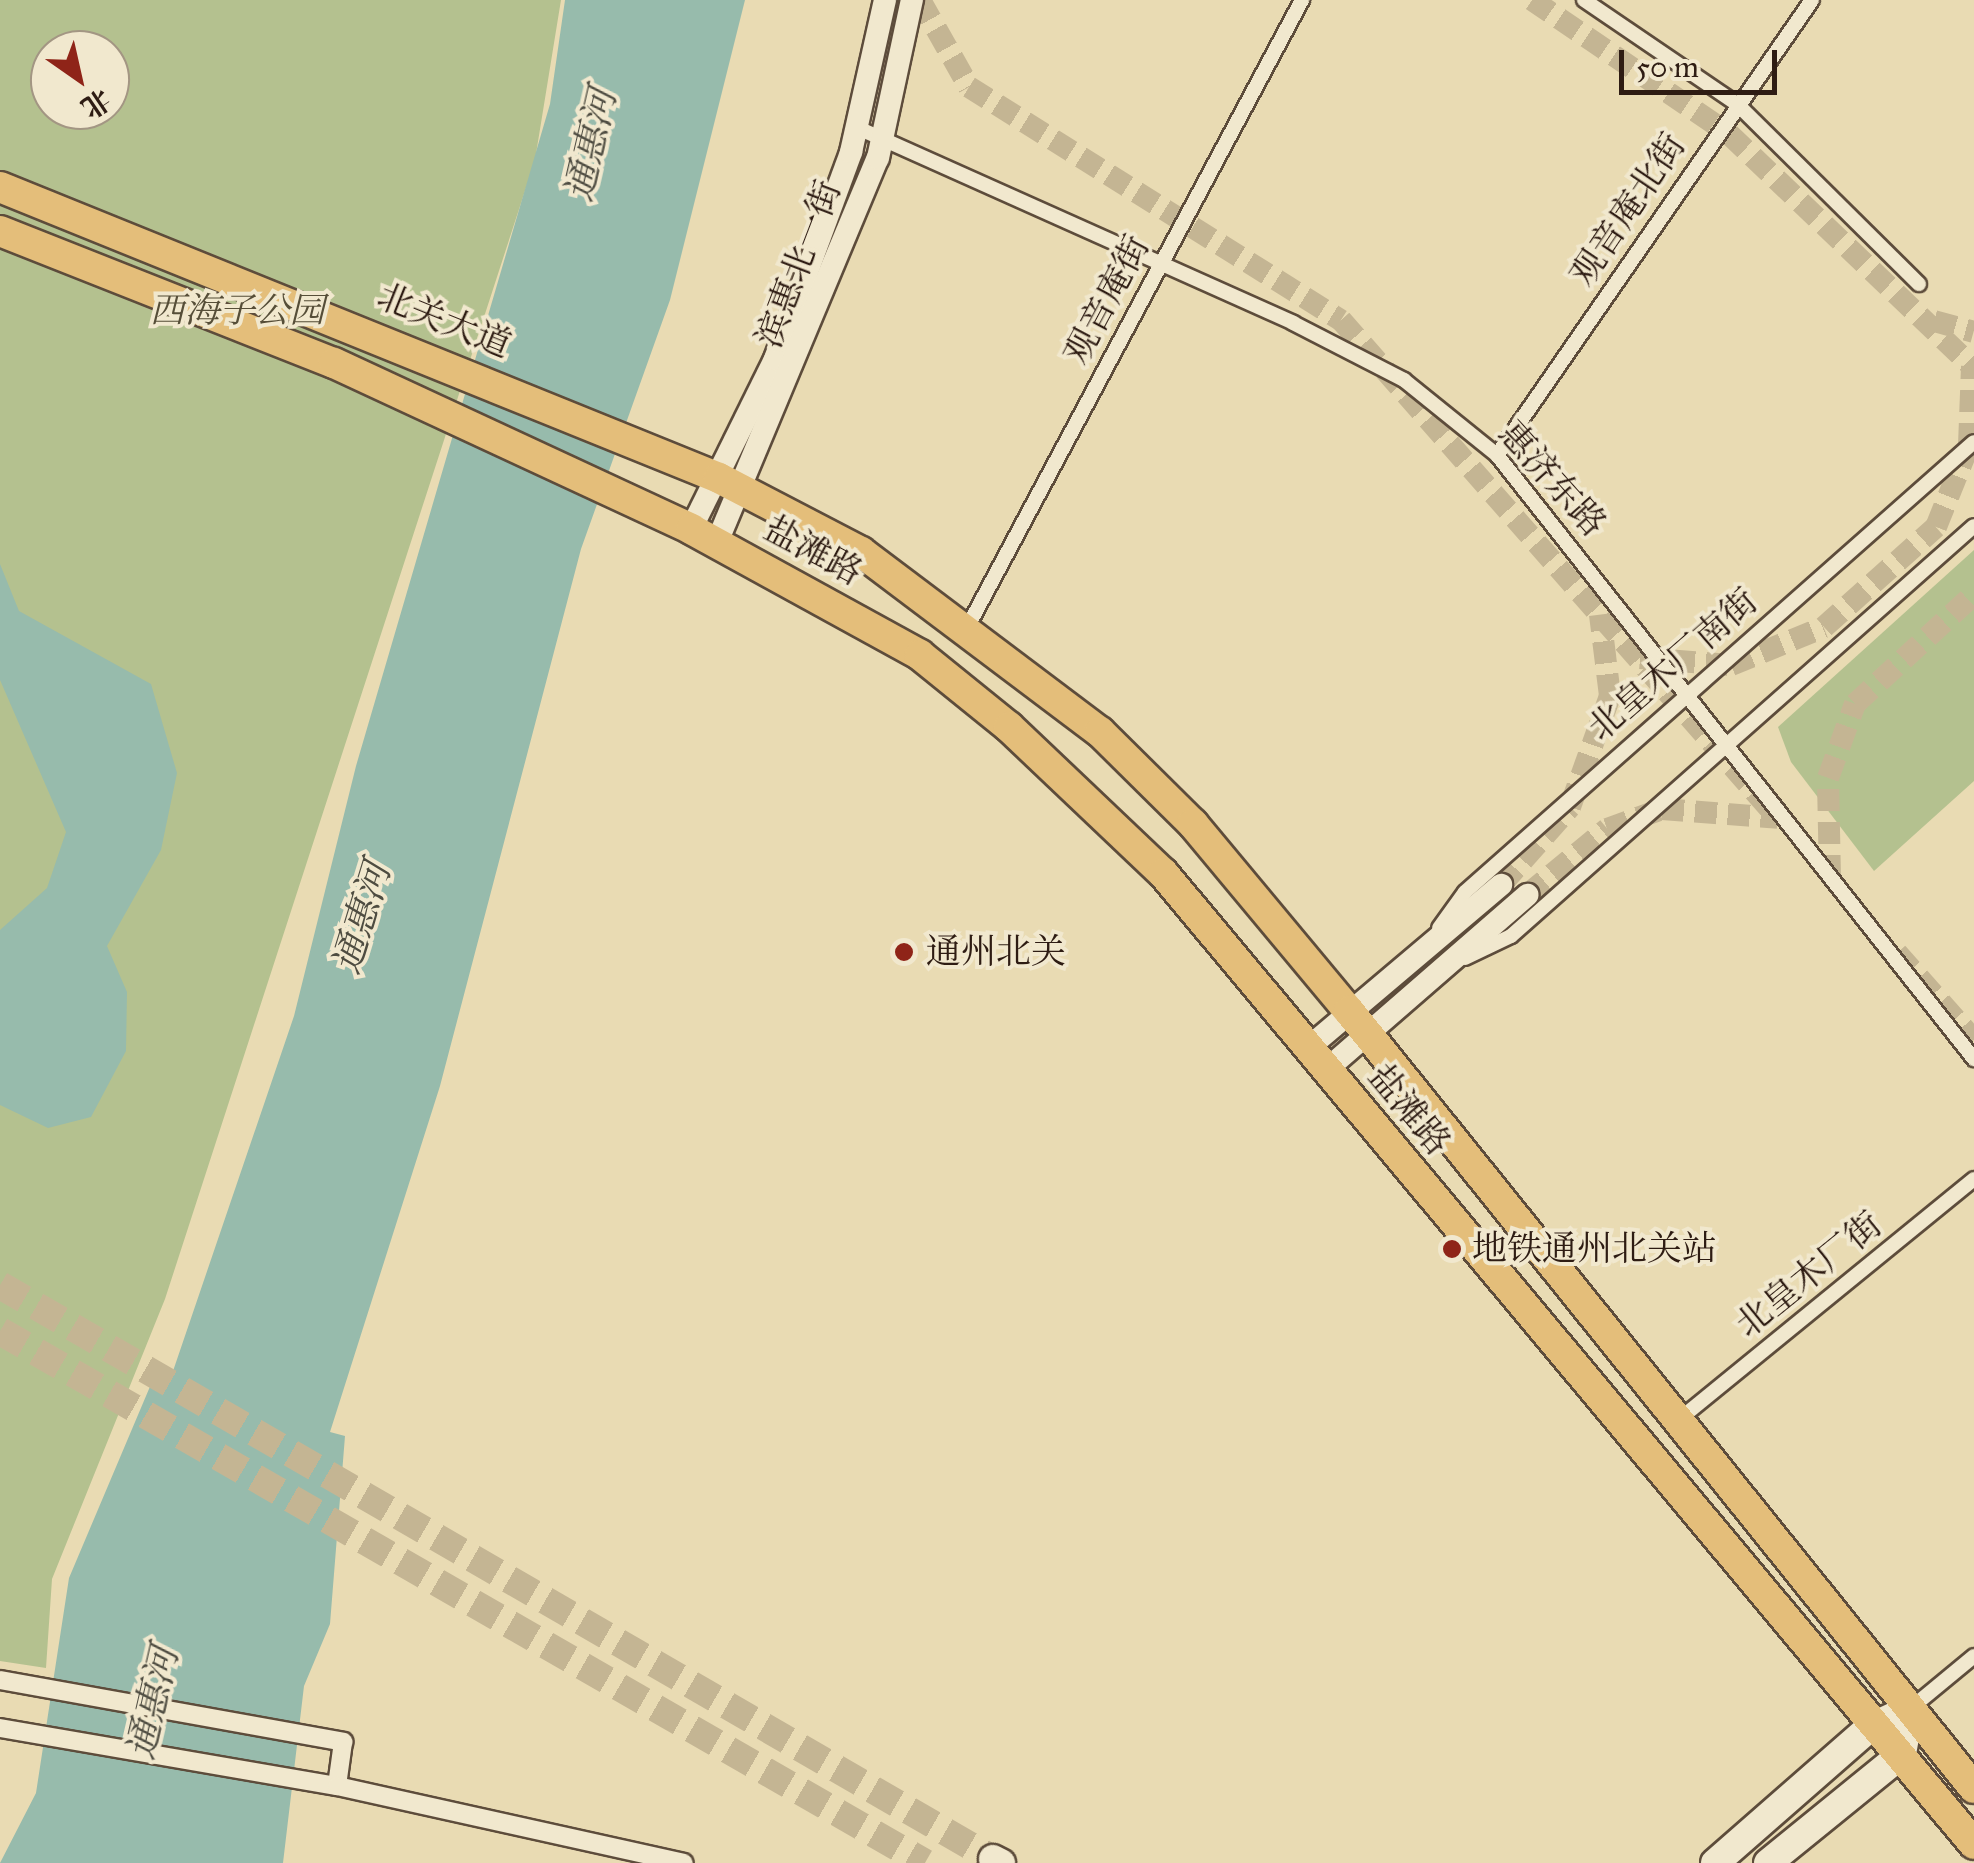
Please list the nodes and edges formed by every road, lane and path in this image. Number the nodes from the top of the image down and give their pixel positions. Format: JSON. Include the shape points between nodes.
{"nodes":[{"id":1,"x":886,"y":0,"type":"edge"},
{"id":2,"x":912,"y":0,"type":"edge"},
{"id":3,"x":1302,"y":0,"type":"edge"},
{"id":4,"x":1584,"y":0,"type":"edge"},
{"id":5,"x":1812,"y":0,"type":"edge"},
{"id":6,"x":1736,"y":104,"type":"junction"},
{"id":7,"x":858,"y":128,"type":"junction"},
{"id":8,"x":883,"y":138,"type":"junction"},
{"id":9,"x":0,"y":187,"type":"edge"},
{"id":10,"x":0,"y":231,"type":"edge"},
{"id":11,"x":1160,"y":263,"type":"junction"},
{"id":12,"x":1919,"y":284,"type":"dead end"},
{"id":13,"x":1974,"y":442,"type":"edge"},
{"id":14,"x":1497,"y":455,"type":"junction"},
{"id":15,"x":732,"y":484,"type":"junction"},
{"id":16,"x":1974,"y":526,"type":"edge"},
{"id":17,"x":704,"y":536,"type":"junction"},
{"id":18,"x":967,"y":628,"type":"junction"},
{"id":19,"x":1686,"y":704,"type":"junction"},
{"id":20,"x":1723,"y":747,"type":"junction"},
{"id":21,"x":1501,"y":885,"type":"tunnel mouth"},
{"id":22,"x":1527,"y":895,"type":"tunnel mouth"},
{"id":23,"x":1426,"y":946,"type":"junction"},
{"id":24,"x":1443,"y":968,"type":"junction"},
{"id":25,"x":1358,"y":1023,"type":"junction"},
{"id":26,"x":1317,"y":1059,"type":"junction"},
{"id":27,"x":1974,"y":1059,"type":"edge"},
{"id":28,"x":1974,"y":1179,"type":"edge"},
{"id":29,"x":1681,"y":1418,"type":"junction"},
{"id":30,"x":1974,"y":1656,"type":"edge"},
{"id":31,"x":0,"y":1680,"type":"edge"},
{"id":32,"x":1910,"y":1709,"type":"junction"},
{"id":33,"x":0,"y":1728,"type":"edge"},
{"id":34,"x":1870,"y":1728,"type":"junction"},
{"id":35,"x":1902,"y":1754,"type":"junction"},
{"id":36,"x":337,"y":1786,"type":"junction"},
{"id":37,"x":1974,"y":1788,"type":"edge"},
{"id":38,"x":1974,"y":1844,"type":"edge"},
{"id":39,"x":684,"y":1863,"type":"edge"},
{"id":40,"x":1714,"y":1863,"type":"edge"},
{"id":41,"x":1768,"y":1863,"type":"edge"}],
"edges":[{"from":1,"to":7,"type":"street","name":"滨惠北一街"},
{"from":2,"to":8,"type":"street","name":"滨惠北一街"},
{"from":3,"to":11,"type":"street","name":"观音庵街"},
{"from":4,"to":6,"type":"street"},
{"from":5,"to":6,"type":"street","name":"观音庵北街"},
{"from":6,"to":12,"type":"street"},
{"from":6,"to":14,"type":"street","name":"观音庵北街"},
{"from":7,"to":8,"type":"street","name":"惠济东路"},
{"from":7,"to":15,"type":"street","name":"滨惠北一街"},
{"from":8,"to":11,"type":"street","name":"惠济东路"},
{"from":8,"to":15,"type":"street","name":"滨惠北一街"},
{"from":9,"to":15,"type":"main road","name":"北关大道","via":[[348,322]]},
{"from":10,"to":17,"type":"main road","via":[[334,362]]},
{"from":11,"to":14,"type":"street","name":"惠济东路","via":[[1404,380]]},
{"from":11,"to":18,"type":"street","name":"观音庵街"},
{"from":13,"to":19,"type":"street","name":"北皇木厂南街"},
{"from":14,"to":19,"type":"street","name":"惠济东路","via":[[1624,608]]},
{"from":15,"to":17,"type":"street","name":"滨惠北一街"},
{"from":15,"to":18,"type":"main road","name":"盐滩路","via":[[861,552]]},
{"from":16,"to":20,"type":"street","name":"北皇木厂南街"},
{"from":17,"to":26,"type":"main road","name":"盐滩路","via":[[920,656],[1009,727],[1163,873]]},
{"from":18,"to":25,"type":"main road","name":"盐滩路","via":[[1169,799]]},
{"from":19,"to":20,"type":"street","name":"惠济东路"},
{"from":19,"to":23,"type":"street","name":"北皇木厂南街","via":[[1465,892]]},
{"from":20,"to":24,"type":"street","name":"北皇木厂南街","via":[[1511,936]]},
{"from":20,"to":27,"type":"street","name":"惠济东路"},
{"from":21,"to":23,"type":"street","name":"北皇木厂南街"},
{"from":22,"to":24,"type":"street","name":"北皇木厂南街"},
{"from":23,"to":25,"type":"street","name":"北皇木厂南街"},
{"from":24,"to":25,"type":"street","name":"北皇木厂南街"},
{"from":25,"to":26,"type":"street","name":"北皇木厂南街"},
{"from":25,"to":29,"type":"main road","name":"盐滩路"},
{"from":26,"to":34,"type":"main road","name":"盐滩路"},
{"from":28,"to":29,"type":"street","name":"北皇木厂街"},
{"from":29,"to":32,"type":"main road","name":"盐滩路"},
{"from":30,"to":32,"type":"street"},
{"from":31,"to":36,"type":"street","via":[[343,1742]]},
{"from":32,"to":34,"type":"main road"},
{"from":32,"to":35,"type":"main road"},
{"from":32,"to":37,"type":"main road","name":"盐滩路"},
{"from":33,"to":36,"type":"street"},
{"from":34,"to":35,"type":"main road","name":"盐滩路"},
{"from":34,"to":40,"type":"main road"},
{"from":35,"to":38,"type":"main road","name":"盐滩路"},
{"from":35,"to":41,"type":"main road"},
{"from":36,"to":39,"type":"street"}]}
